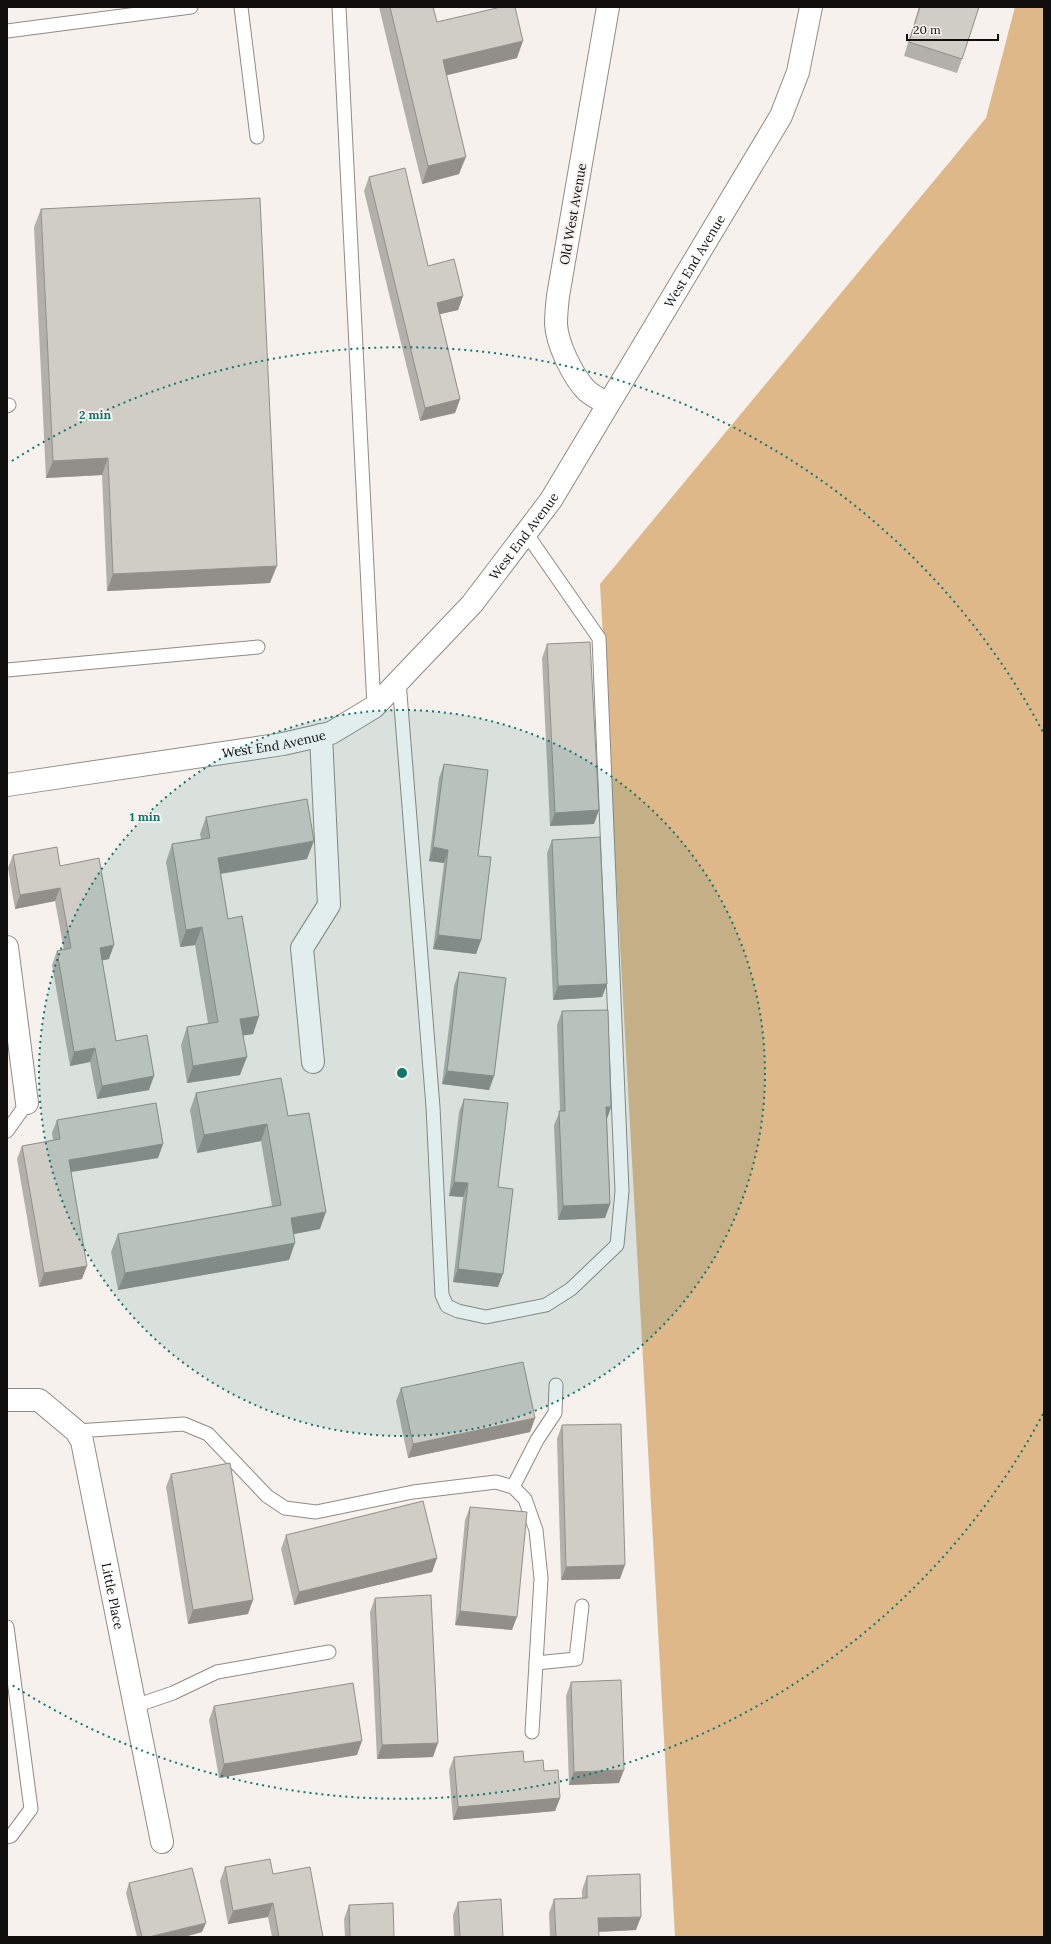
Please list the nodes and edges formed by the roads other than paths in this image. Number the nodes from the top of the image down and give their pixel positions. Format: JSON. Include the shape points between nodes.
{"nodes":[{"id":1,"x":192,"y":7,"type":"edge"},
{"id":2,"x":241,"y":7,"type":"edge"},
{"id":3,"x":338,"y":7,"type":"edge"},
{"id":4,"x":608,"y":7,"type":"edge"},
{"id":5,"x":811,"y":7,"type":"edge"},
{"id":6,"x":7,"y":30,"type":"edge"},
{"id":7,"x":257,"y":137,"type":"dead end"},
{"id":8,"x":608,"y":404,"type":"junction"},
{"id":9,"x":526,"y":533,"type":"junction"},
{"id":10,"x":258,"y":647,"type":"dead end"},
{"id":11,"x":7,"y":670,"type":"edge"},
{"id":12,"x":399,"y":681,"type":"junction"},
{"id":13,"x":374,"y":707,"type":"junction"},
{"id":14,"x":321,"y":735,"type":"junction"},
{"id":15,"x":7,"y":785,"type":"edge"},
{"id":16,"x":7,"y":947,"type":"edge"},
{"id":17,"x":313,"y":1062,"type":"dead end"},
{"id":18,"x":27,"y":1103,"type":"joint"},
{"id":19,"x":7,"y":1131,"type":"edge"},
{"id":20,"x":556,"y":1385,"type":"dead end"},
{"id":21,"x":7,"y":1400,"type":"edge"},
{"id":22,"x":76,"y":1431,"type":"junction"},
{"id":23,"x":513,"y":1487,"type":"junction"},
{"id":24,"x":582,"y":1606,"type":"dead end"},
{"id":25,"x":7,"y":1627,"type":"edge"},
{"id":26,"x":329,"y":1652,"type":"dead end"},
{"id":27,"x":536,"y":1663,"type":"junction"},
{"id":28,"x":135,"y":1706,"type":"junction"},
{"id":29,"x":532,"y":1732,"type":"dead end"},
{"id":30,"x":7,"y":1837,"type":"edge"},
{"id":31,"x":162,"y":1842,"type":"dead end"}],
"edges":[{"from":1,"to":6,"type":"lane"},
{"from":2,"to":7,"type":"lane"},
{"from":3,"to":13,"type":"lane"},
{"from":4,"to":8,"type":"street","name":"Old West Avenue","via":[[558,296],[556,324],[564,354],[578,380],[587,391]]},
{"from":5,"to":8,"type":"street","name":"West End Avenue","via":[[798,72],[781,116]]},
{"from":8,"to":9,"type":"street","name":"West End Avenue","via":[[551,500]]},
{"from":9,"to":12,"type":"street","name":"West End Avenue","via":[[472,604]]},
{"from":9,"to":12,"type":"lane","via":[[599,638],[622,1190],[617,1245],[571,1289],[546,1305],[486,1318],[447,1306],[442,1295],[433,1107]]},
{"from":10,"to":11,"type":"lane"},
{"from":12,"to":13,"type":"street","name":"West End Avenue"},
{"from":13,"to":14,"type":"street","name":"West End Avenue","via":[[331,733]]},
{"from":14,"to":15,"type":"street","name":"West End Avenue","via":[[284,744]]},
{"from":14,"to":17,"type":"street","via":[[329,905],[302,948]]},
{"from":16,"to":18,"type":"street"},
{"from":18,"to":19,"type":"lane"},
{"from":20,"to":23,"type":"lane","via":[[555,1414],[537,1440]]},
{"from":21,"to":22,"type":"street","name":"Little Place","via":[[40,1400]]},
{"from":22,"to":23,"type":"lane","via":[[184,1424],[208,1434],[267,1496],[286,1508],[316,1512],[413,1492],[496,1482]]},
{"from":22,"to":28,"type":"street","name":"Little Place","via":[[82,1440]]},
{"from":23,"to":27,"type":"lane","via":[[525,1499],[536,1530],[541,1578]]},
{"from":24,"to":27,"type":"lane","via":[[576,1659]]},
{"from":25,"to":30,"type":"lane","via":[[31,1809],[11,1836]]},
{"from":26,"to":28,"type":"lane","via":[[217,1672],[173,1693]]},
{"from":27,"to":29,"type":"lane"},
{"from":28,"to":31,"type":"street","name":"Little Place"}]}
